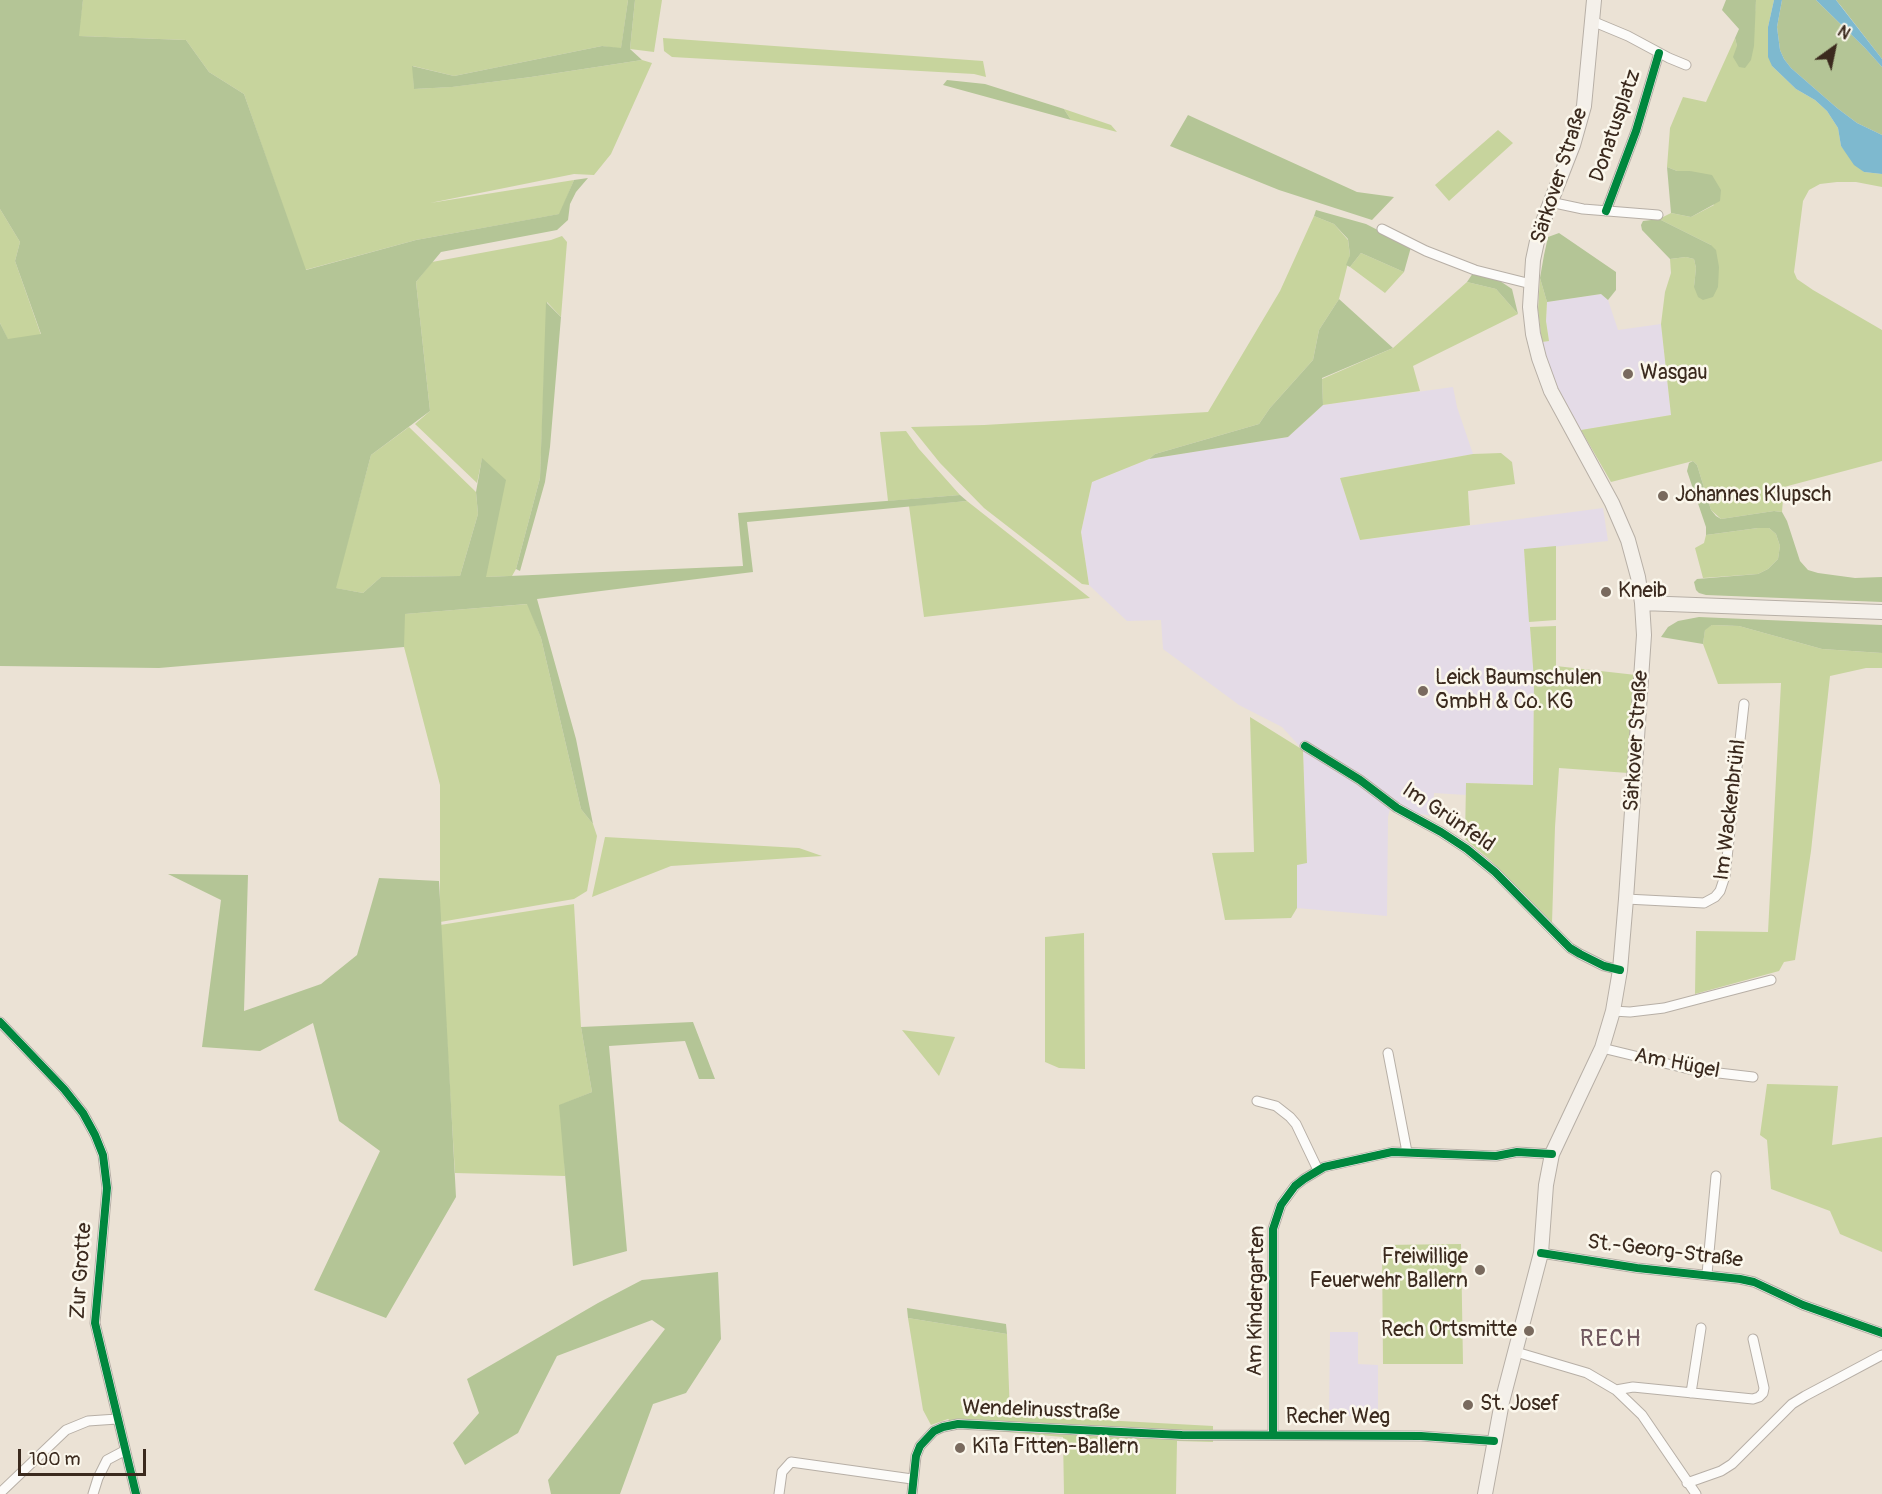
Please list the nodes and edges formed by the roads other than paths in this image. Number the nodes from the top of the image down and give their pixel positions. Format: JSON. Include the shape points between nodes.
{"nodes":[{"id":1,"x":1594,"y":0,"type":"edge"},
{"id":2,"x":1592,"y":21,"type":"junction"},
{"id":3,"x":1659,"y":53,"type":"junction"},
{"id":4,"x":1686,"y":65,"type":"dead end"},
{"id":5,"x":1550,"y":202,"type":"junction"},
{"id":6,"x":1606,"y":211,"type":"junction"},
{"id":7,"x":1658,"y":215,"type":"dead end"},
{"id":8,"x":1382,"y":229,"type":"dead end"},
{"id":9,"x":1531,"y":284,"type":"junction"},
{"id":10,"x":1642,"y":603,"type":"junction"},
{"id":11,"x":1882,"y":612,"type":"edge"},
{"id":12,"x":1744,"y":704,"type":"dead end"},
{"id":13,"x":1305,"y":746,"type":"dead end"},
{"id":14,"x":1626,"y":899,"type":"junction"},
{"id":15,"x":1620,"y":970,"type":"junction"},
{"id":16,"x":1771,"y":980,"type":"dead end"},
{"id":17,"x":1613,"y":1011,"type":"junction"},
{"id":18,"x":0,"y":1022,"type":"edge"},
{"id":19,"x":1602,"y":1048,"type":"junction"},
{"id":20,"x":1388,"y":1053,"type":"dead end"},
{"id":21,"x":1753,"y":1077,"type":"dead end"},
{"id":22,"x":1257,"y":1101,"type":"dead end"},
{"id":23,"x":1407,"y":1152,"type":"junction"},
{"id":24,"x":1552,"y":1154,"type":"junction"},
{"id":25,"x":1318,"y":1170,"type":"junction"},
{"id":26,"x":1716,"y":1176,"type":"dead end"},
{"id":27,"x":1541,"y":1253,"type":"junction"},
{"id":28,"x":1707,"y":1274,"type":"junction"},
{"id":29,"x":1701,"y":1328,"type":"dead end"},
{"id":30,"x":1882,"y":1333,"type":"edge"},
{"id":31,"x":1753,"y":1339,"type":"dead end"},
{"id":32,"x":1516,"y":1352,"type":"junction"},
{"id":33,"x":1882,"y":1355,"type":"edge"},
{"id":34,"x":1616,"y":1390,"type":"junction"},
{"id":35,"x":1691,"y":1393,"type":"junction"},
{"id":36,"x":117,"y":1419,"type":"junction"},
{"id":37,"x":1182,"y":1435,"type":"joint"},
{"id":38,"x":1273,"y":1436,"type":"junction"},
{"id":39,"x":1494,"y":1441,"type":"junction"},
{"id":40,"x":124,"y":1451,"type":"junction"},
{"id":41,"x":912,"y":1479,"type":"junction"},
{"id":42,"x":1687,"y":1484,"type":"junction"},
{"id":43,"x":0,"y":1493,"type":"edge"},
{"id":44,"x":93,"y":1494,"type":"edge"},
{"id":45,"x":136,"y":1494,"type":"edge"},
{"id":46,"x":779,"y":1494,"type":"edge"},
{"id":47,"x":912,"y":1494,"type":"edge"},
{"id":48,"x":1485,"y":1494,"type":"edge"},
{"id":49,"x":1696,"y":1494,"type":"edge"}],
"edges":[{"from":1,"to":2,"type":"main road","name":"Särkover Straße"},
{"from":2,"to":3,"type":"street","name":"Donatusplatz"},
{"from":2,"to":5,"type":"main road","name":"Särkover Straße","via":[[1580,125]]},
{"from":3,"to":4,"type":"street","name":"Donatusplatz"},
{"from":3,"to":6,"type":"street","name":"Donatusplatz","via":[[1636,131]]},
{"from":5,"to":6,"type":"street","name":"Donatusplatz"},
{"from":5,"to":9,"type":"main road","name":"Särkover Straße","via":[[1539,232]]},
{"from":6,"to":7,"type":"street","name":"Donatusplatz"},
{"from":8,"to":9,"type":"street","via":[[1474,270]]},
{"from":9,"to":10,"type":"main road","name":"Särkover Straße","via":[[1533,334],[1539,358],[1564,418],[1621,524]]},
{"from":10,"to":11,"type":"main road"},
{"from":10,"to":14,"type":"main road","name":"Särkover Straße","via":[[1644,635]]},
{"from":12,"to":14,"type":"street","name":"Im Wackenbrühl","via":[[1725,876],[1720,891],[1704,903]]},
{"from":13,"to":15,"type":"street","name":"Im Grünfeld","via":[[1467,849],[1570,948]]},
{"from":14,"to":15,"type":"main road","name":"Särkover Straße"},
{"from":15,"to":17,"type":"main road","name":"Särkover Straße"},
{"from":16,"to":17,"type":"street","via":[[1664,1008]]},
{"from":17,"to":19,"type":"main road","name":"Särkover Straße"},
{"from":18,"to":36,"type":"street","name":"Zur Grotte","via":[[83,1113],[103,1155],[106,1188],[95,1323]]},
{"from":19,"to":21,"type":"street","name":"Am Hügel","via":[[1693,1070]]},
{"from":19,"to":24,"type":"main road","name":"Särkover Straße"},
{"from":20,"to":23,"type":"street"},
{"from":22,"to":25,"type":"street","via":[[1276,1106],[1290,1117]]},
{"from":23,"to":24,"type":"street","name":"Am Kindergarten"},
{"from":23,"to":25,"type":"street","name":"Am Kindergarten","via":[[1371,1156]]},
{"from":24,"to":27,"type":"main road","name":"Särkover Straße"},
{"from":25,"to":38,"type":"street","name":"Am Kindergarten","via":[[1287,1195],[1273,1229]]},
{"from":26,"to":28,"type":"street"},
{"from":27,"to":28,"type":"street","name":"St.-Georg-Straße"},
{"from":27,"to":32,"type":"main road","name":"Särkover Straße"},
{"from":28,"to":30,"type":"street","name":"St.-Georg-Straße","via":[[1754,1282],[1803,1305]]},
{"from":29,"to":35,"type":"street"},
{"from":31,"to":35,"type":"street","via":[[1764,1388],[1759,1397]]},
{"from":32,"to":34,"type":"street","via":[[1587,1373]]},
{"from":32,"to":39,"type":"main road","name":"Särkover Straße"},
{"from":33,"to":42,"type":"street","via":[[1792,1404],[1732,1464]]},
{"from":34,"to":35,"type":"street"},
{"from":34,"to":42,"type":"street","via":[[1642,1415]]},
{"from":36,"to":40,"type":"street","name":"Zur Grotte"},
{"from":36,"to":43,"type":"street","via":[[88,1421],[66,1430]]},
{"from":37,"to":38,"type":"street","name":"Recher Weg"},
{"from":37,"to":41,"type":"street","name":"Wendelinusstraße","via":[[958,1424],[928,1436],[916,1456]]},
{"from":38,"to":39,"type":"street","name":"Recher Weg","via":[[1421,1436]]},
{"from":39,"to":48,"type":"main road","name":"Särkover Straße"},
{"from":40,"to":44,"type":"street","via":[[108,1460]]},
{"from":40,"to":45,"type":"street","name":"Zur Grotte"},
{"from":41,"to":46,"type":"street","via":[[791,1462],[782,1472]]},
{"from":41,"to":47,"type":"street","name":"Wendelinusstraße"},
{"from":42,"to":49,"type":"street"}]}
